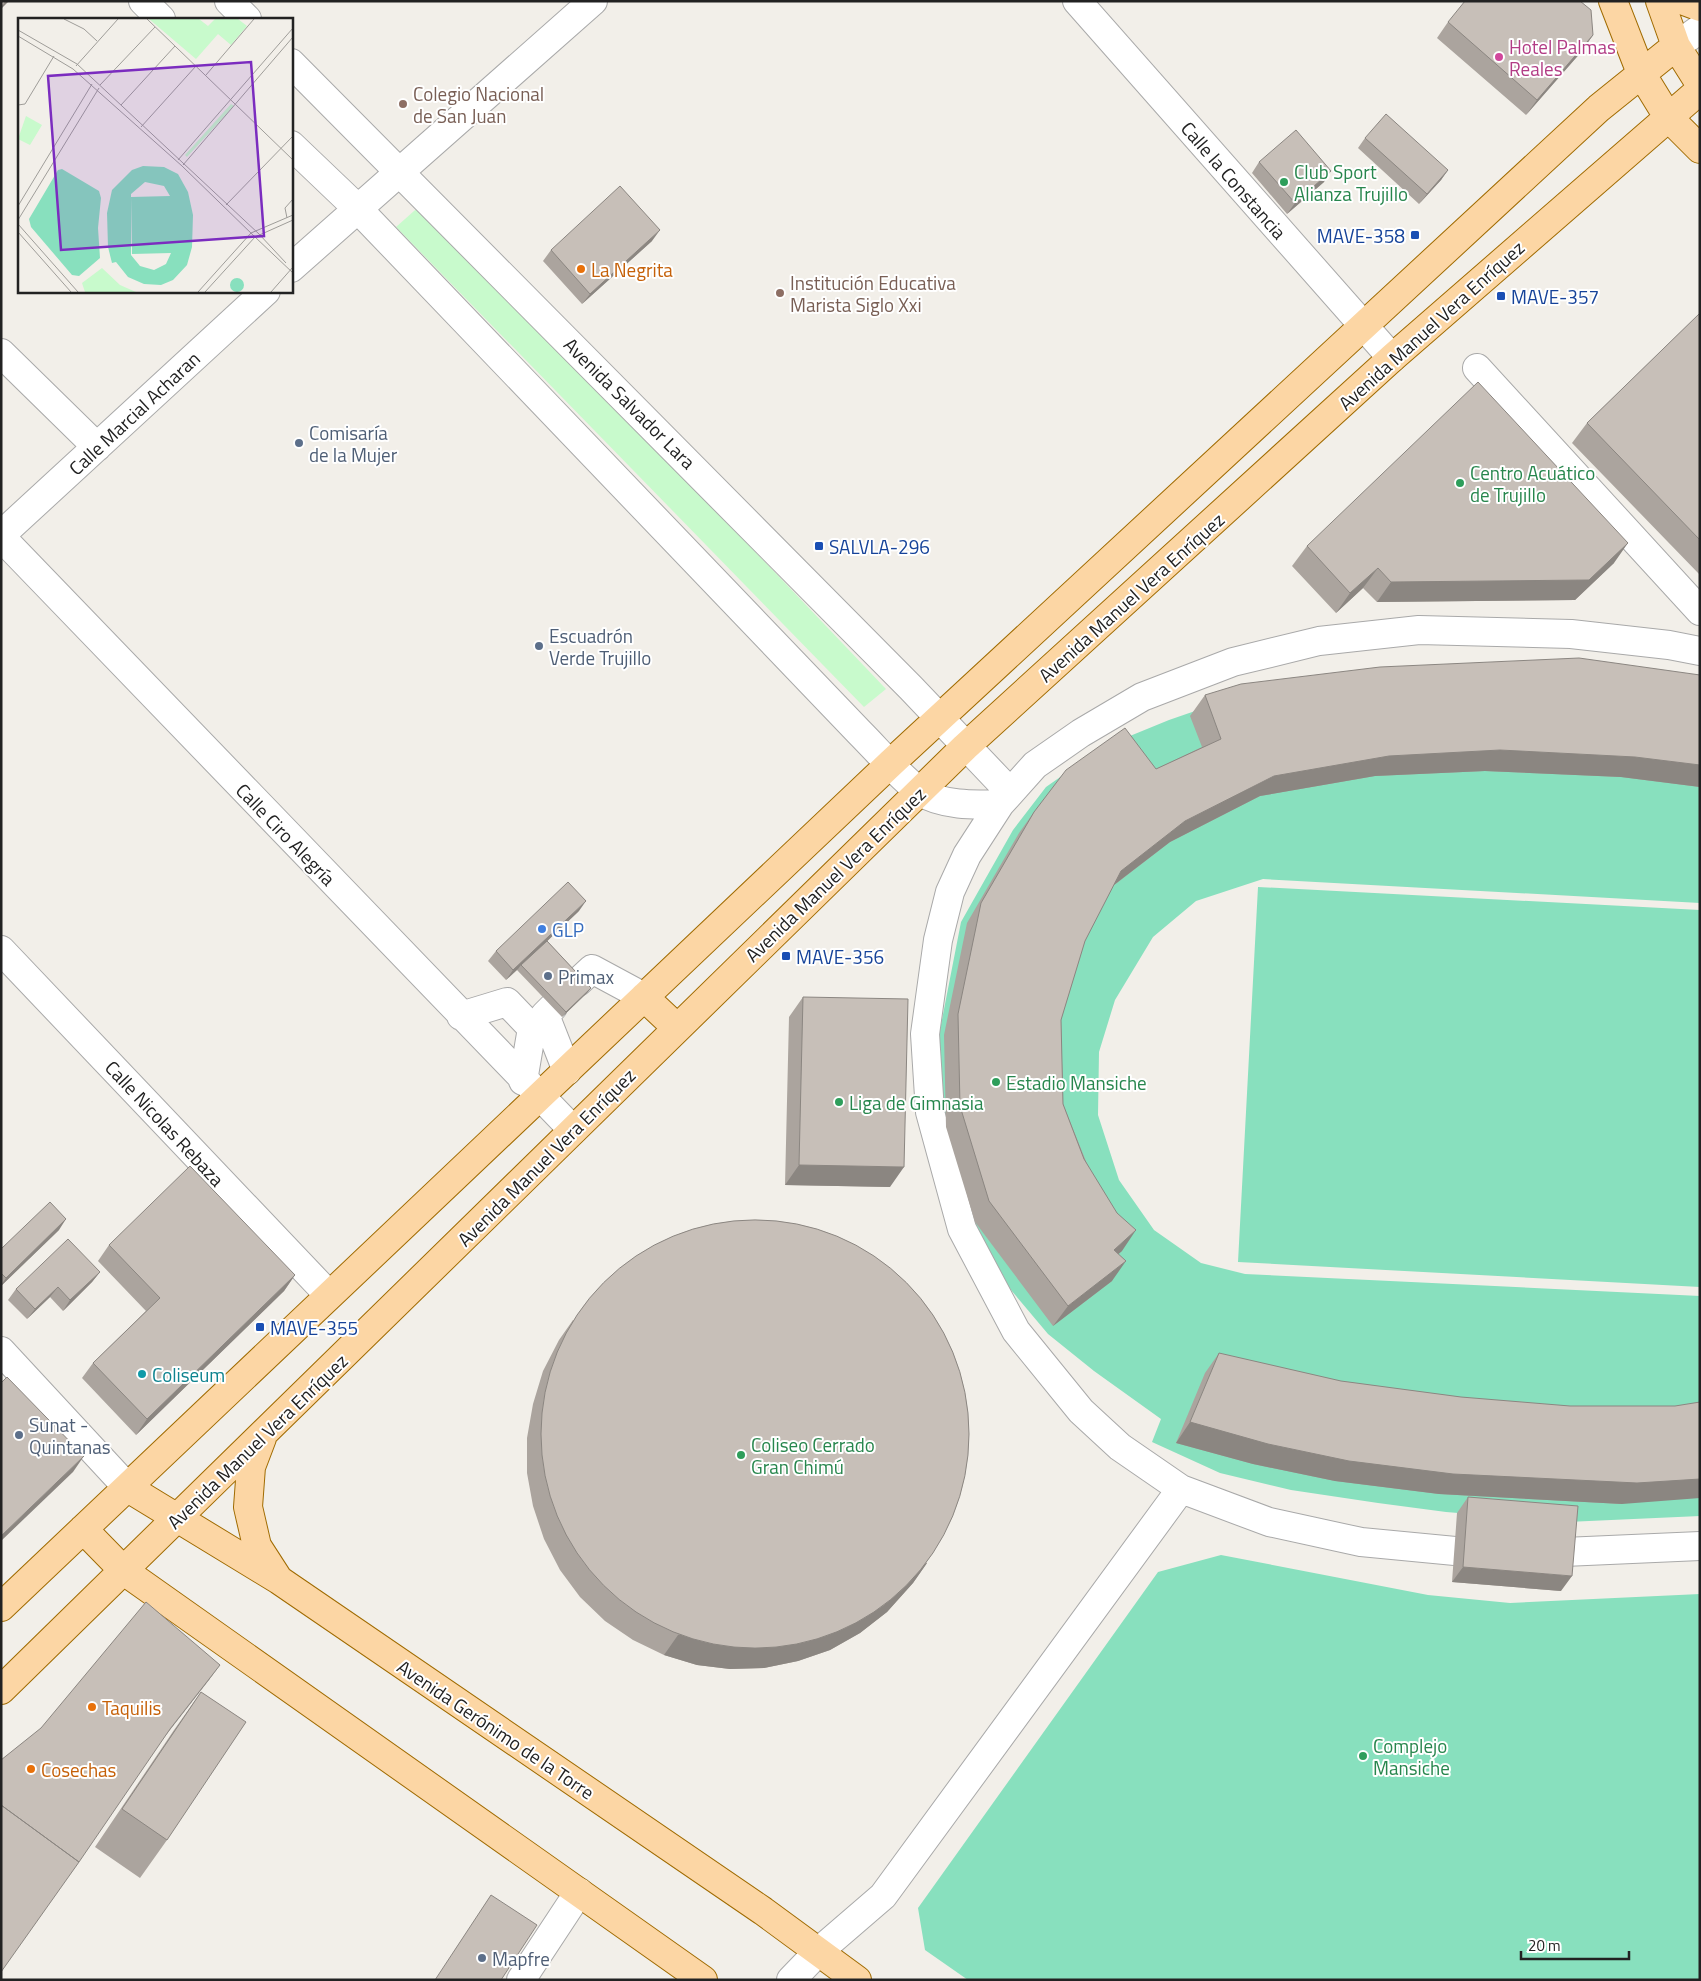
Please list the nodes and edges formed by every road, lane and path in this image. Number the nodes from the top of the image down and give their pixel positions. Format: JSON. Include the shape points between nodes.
{"nodes":[{"id":1,"x":143,"y":1,"type":"edge"},
{"id":2,"x":230,"y":1,"type":"edge"},
{"id":3,"x":593,"y":1,"type":"edge"},
{"id":4,"x":1077,"y":1,"type":"edge"},
{"id":5,"x":1614,"y":1,"type":"edge"},
{"id":6,"x":1660,"y":1,"type":"edge"},
{"id":7,"x":1684,"y":1,"type":"edge"},
{"id":8,"x":1700,"y":7,"type":"edge"},
{"id":9,"x":160,"y":18,"type":"edge"},
{"id":10,"x":246,"y":18,"type":"edge"},
{"id":11,"x":1700,"y":29,"type":"edge"},
{"id":12,"x":1676,"y":46,"type":"junction"},
{"id":13,"x":292,"y":63,"type":"edge"},
{"id":14,"x":1641,"y":74,"type":"junction"},
{"id":15,"x":1700,"y":84,"type":"edge"},
{"id":16,"x":1700,"y":90,"type":"edge"},
{"id":17,"x":1668,"y":117,"type":"junction"},
{"id":18,"x":292,"y":146,"type":"edge"},
{"id":19,"x":1700,"y":149,"type":"edge"},
{"id":20,"x":400,"y":170,"type":"junction"},
{"id":21,"x":357,"y":208,"type":"junction"},
{"id":22,"x":292,"y":267,"type":"edge"},
{"id":23,"x":265,"y":292,"type":"edge"},
{"id":24,"x":1363,"y":326,"type":"junction"},
{"id":25,"x":1,"y":353,"type":"edge"},
{"id":26,"x":1392,"y":358,"type":"junction"},
{"id":27,"x":1477,"y":368,"type":"dead end"},
{"id":28,"x":96,"y":447,"type":"junction"},
{"id":29,"x":1,"y":536,"type":"edge"},
{"id":30,"x":1700,"y":611,"type":"edge"},
{"id":31,"x":1700,"y":651,"type":"edge"},
{"id":32,"x":939,"y":718,"type":"junction"},
{"id":33,"x":966,"y":747,"type":"junction"},
{"id":34,"x":891,"y":763,"type":"junction"},
{"id":35,"x":920,"y":791,"type":"junction"},
{"id":36,"x":1005,"y":798,"type":"junction"},
{"id":37,"x":753,"y":894,"type":"junction"},
{"id":38,"x":785,"y":922,"type":"junction"},
{"id":39,"x":1,"y":950,"type":"edge"},
{"id":40,"x":578,"y":982,"type":"edge"},
{"id":41,"x":644,"y":997,"type":"junction"},
{"id":42,"x":461,"y":1016,"type":"junction"},
{"id":43,"x":544,"y":1017,"type":"junction"},
{"id":44,"x":677,"y":1028,"type":"junction"},
{"id":45,"x":567,"y":1070,"type":"junction"},
{"id":46,"x":531,"y":1089,"type":"junction"},
{"id":47,"x":573,"y":1130,"type":"junction"},
{"id":48,"x":329,"y":1295,"type":"junction"},
{"id":49,"x":1,"y":1351,"type":"edge"},
{"id":50,"x":263,"y":1436,"type":"junction"},
{"id":51,"x":128,"y":1488,"type":"junction"},
{"id":52,"x":1182,"y":1489,"type":"junction"},
{"id":53,"x":178,"y":1519,"type":"junction"},
{"id":54,"x":83,"y":1529,"type":"junction"},
{"id":55,"x":1700,"y":1546,"type":"edge"},
{"id":56,"x":1455,"y":1550,"type":"dead end"},
{"id":57,"x":1564,"y":1552,"type":"edge"},
{"id":58,"x":124,"y":1570,"type":"junction"},
{"id":59,"x":279,"y":1580,"type":"junction"},
{"id":60,"x":1,"y":1607,"type":"edge"},
{"id":61,"x":1,"y":1690,"type":"edge"},
{"id":62,"x":580,"y":1892,"type":"junction"},
{"id":63,"x":818,"y":1952,"type":"junction"},
{"id":64,"x":521,"y":1980,"type":"edge"},
{"id":65,"x":703,"y":1980,"type":"edge"},
{"id":66,"x":791,"y":1980,"type":"edge"},
{"id":67,"x":857,"y":1980,"type":"edge"}],
"edges":[{"from":1,"to":9,"type":"street"},
{"from":2,"to":10,"type":"street"},
{"from":3,"to":20,"type":"street"},
{"from":4,"to":24,"type":"street","name":"Calle la Constancia"},
{"from":5,"to":14,"type":"main road"},
{"from":6,"to":12,"type":"main road"},
{"from":7,"to":8,"type":"main road"},
{"from":11,"to":12,"type":"street"},
{"from":12,"to":14,"type":"main road"},
{"from":12,"to":15,"type":"main road"},
{"from":13,"to":20,"type":"street","name":"Avenida Salvador Lara"},
{"from":14,"to":17,"type":"main road"},
{"from":14,"to":24,"type":"main road","via":[[1599,108]]},
{"from":16,"to":17,"type":"main road","name":"Avenida Manuel Vera Enríquez"},
{"from":17,"to":19,"type":"main road"},
{"from":17,"to":26,"type":"main road","name":"Avenida Manuel Vera Enríquez"},
{"from":18,"to":21,"type":"street"},
{"from":20,"to":21,"type":"street"},
{"from":20,"to":32,"type":"street","name":"Avenida Salvador Lara"},
{"from":21,"to":22,"type":"street"},
{"from":21,"to":34,"type":"street"},
{"from":23,"to":28,"type":"street","name":"Calle Marcial Acharan"},
{"from":24,"to":26,"type":"street","name":"Calle la Constancia"},
{"from":24,"to":32,"type":"main road"},
{"from":25,"to":28,"type":"street"},
{"from":26,"to":33,"type":"main road","name":"Avenida Manuel Vera Enríquez"},
{"from":27,"to":30,"type":"street"},
{"from":28,"to":29,"type":"street","name":"Calle Marcial Acharan"},
{"from":29,"to":42,"type":"street","name":"Calle Ciro Alegría"},
{"from":31,"to":36,"type":"street","via":[[1571,634],[1419,630],[1319,641],[1233,662],[1142,697],[1036,765]]},
{"from":32,"to":33,"type":"street","name":"Avenida Salvador Lara"},
{"from":32,"to":34,"type":"main road"},
{"from":33,"to":35,"type":"main road","name":"Avenida Manuel Vera Enríquez"},
{"from":33,"to":36,"type":"street","name":"Avenida Salvador Lara"},
{"from":34,"to":35,"type":"street"},
{"from":34,"to":37,"type":"main road"},
{"from":35,"to":36,"type":"street","via":[[959,803]]},
{"from":35,"to":38,"type":"main road","name":"Avenida Manuel Vera Enríquez"},
{"from":36,"to":52,"type":"street","via":[[967,855],[950,892],[938,940],[930,1112],[962,1229],[1016,1331],[1081,1411],[1120,1447]]},
{"from":37,"to":38,"type":"main road"},
{"from":37,"to":41,"type":"main road"},
{"from":38,"to":44,"type":"main road","name":"Avenida Manuel Vera Enríquez"},
{"from":39,"to":48,"type":"street","name":"Calle Nicolas Rebaza"},
{"from":40,"to":41,"type":"street","via":[[592,969]]},
{"from":41,"to":44,"type":"main road"},
{"from":41,"to":45,"type":"main road"},
{"from":42,"to":43,"type":"street","via":[[507,1002]]},
{"from":42,"to":46,"type":"street","name":"Calle Ciro Alegría"},
{"from":43,"to":45,"type":"street"},
{"from":43,"to":46,"type":"street"},
{"from":44,"to":47,"type":"main road","name":"Avenida Manuel Vera Enríquez"},
{"from":45,"to":46,"type":"main road"},
{"from":46,"to":47,"type":"street","name":"Calle Ciro Alegría"},
{"from":46,"to":48,"type":"main road"},
{"from":47,"to":50,"type":"main road","name":"Avenida Manuel Vera Enríquez"},
{"from":48,"to":51,"type":"main road"},
{"from":49,"to":51,"type":"street"},
{"from":50,"to":53,"type":"main road","name":"Avenida Manuel Vera Enríquez"},
{"from":50,"to":59,"type":"main road","via":[[251,1467],[248,1507],[257,1546]]},
{"from":51,"to":53,"type":"main road","name":"Avenida Gerónimo de la Torre"},
{"from":51,"to":54,"type":"main road"},
{"from":52,"to":56,"type":"street","via":[[1269,1522],[1361,1542]]},
{"from":52,"to":63,"type":"street","via":[[883,1896]]},
{"from":53,"to":58,"type":"main road","name":"Avenida Manuel Vera Enríquez"},
{"from":53,"to":59,"type":"main road","name":"Avenida Gerónimo de la Torre"},
{"from":54,"to":58,"type":"main road"},
{"from":54,"to":60,"type":"main road"},
{"from":55,"to":57,"type":"street"},
{"from":58,"to":61,"type":"main road","name":"Avenida Manuel Vera Enríquez"},
{"from":58,"to":62,"type":"main road"},
{"from":59,"to":63,"type":"main road","name":"Avenida Gerónimo de la Torre","via":[[763,1911]]},
{"from":62,"to":64,"type":"street"},
{"from":62,"to":65,"type":"main road"},
{"from":63,"to":66,"type":"street"},
{"from":63,"to":67,"type":"main road","name":"Avenida Gerónimo de la Torre"}]}
